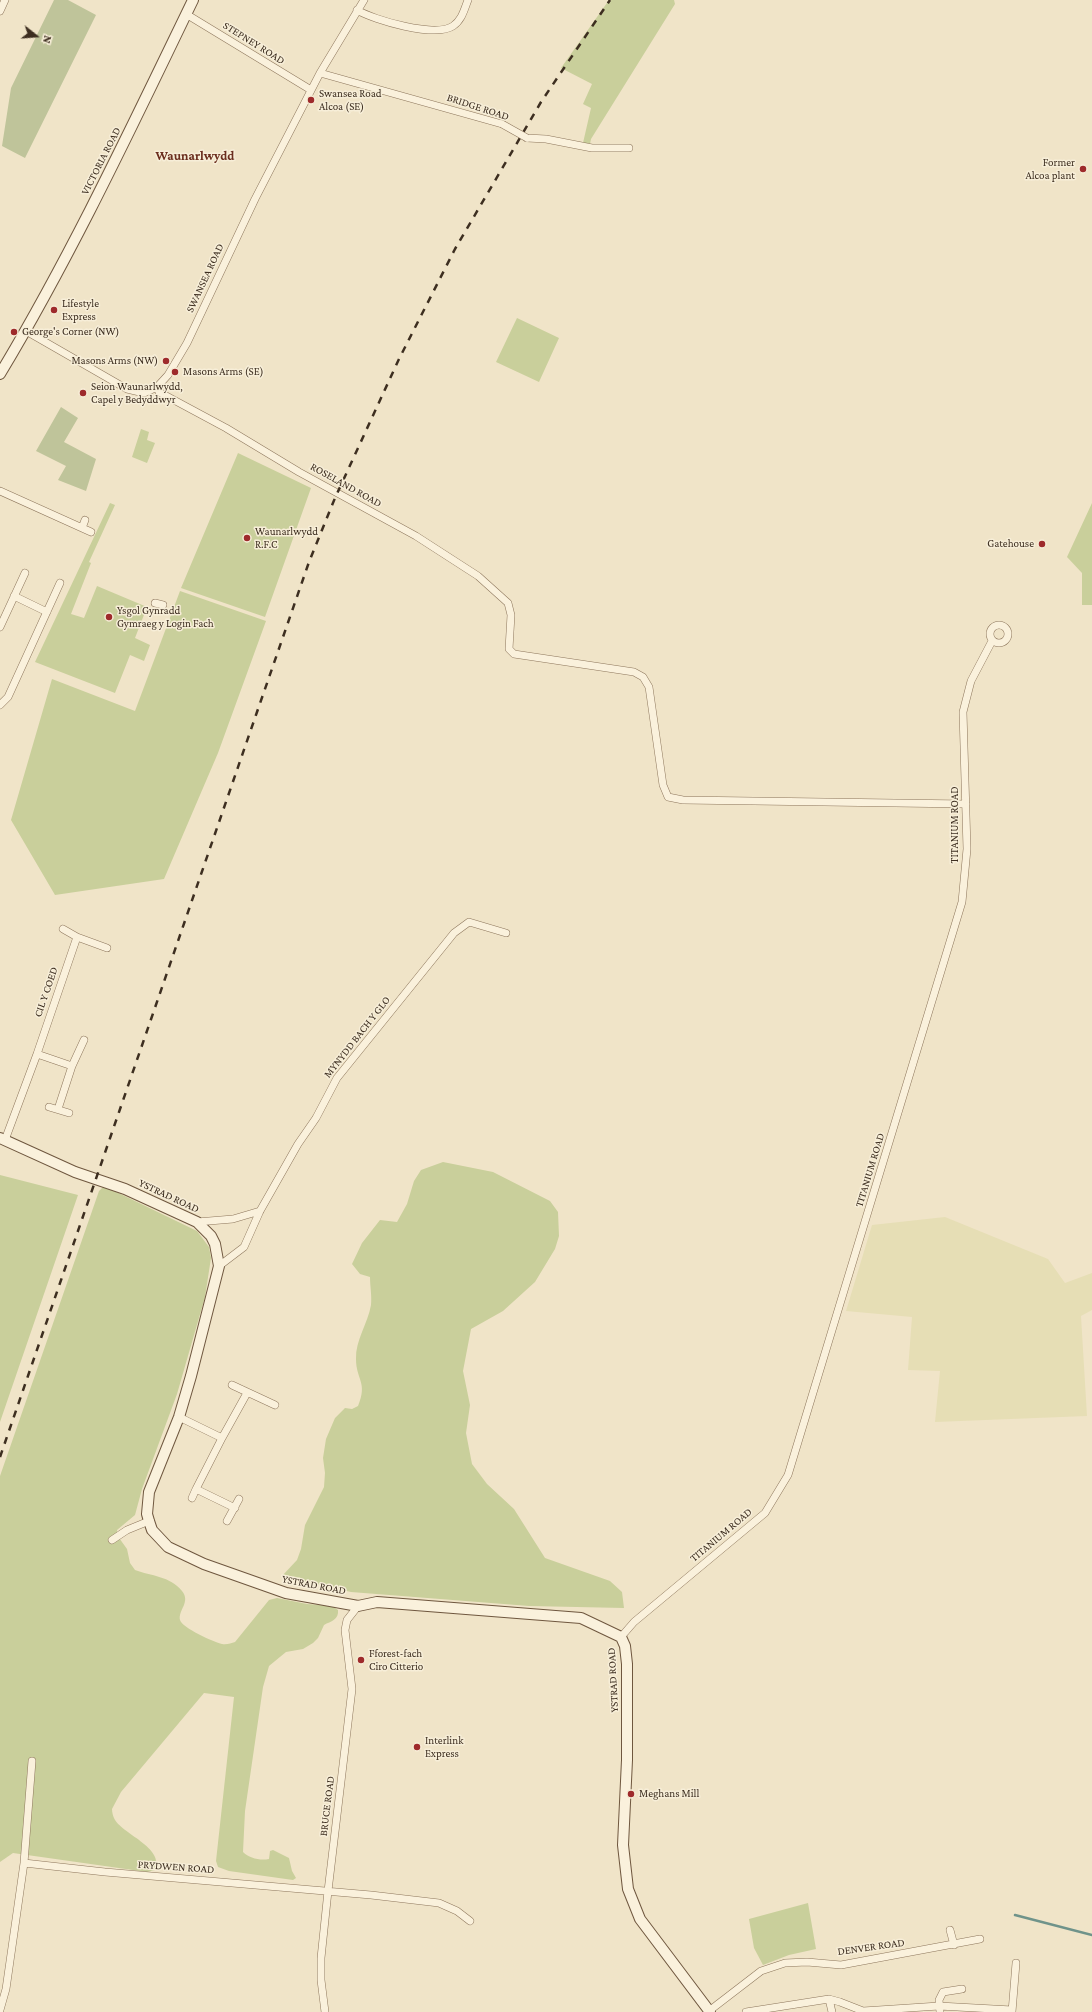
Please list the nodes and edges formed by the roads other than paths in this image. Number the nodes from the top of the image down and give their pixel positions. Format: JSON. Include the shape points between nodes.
{"nodes":[{"id":1,"x":5,"y":0,"type":"edge"},
{"id":2,"x":193,"y":0,"type":"edge"},
{"id":3,"x":364,"y":0,"type":"edge"},
{"id":4,"x":468,"y":0,"type":"edge"},
{"id":5,"x":357,"y":10,"type":"junction"},
{"id":6,"x":0,"y":11,"type":"edge"},
{"id":7,"x":186,"y":14,"type":"junction"},
{"id":8,"x":320,"y":73,"type":"junction"},
{"id":9,"x":311,"y":90,"type":"junction"},
{"id":10,"x":629,"y":148,"type":"dead end"},
{"id":11,"x":26,"y":331,"type":"junction"},
{"id":12,"x":0,"y":374,"type":"edge"},
{"id":13,"x":157,"y":387,"type":"junction"},
{"id":14,"x":0,"y":491,"type":"edge"},
{"id":15,"x":85,"y":520,"type":"dead end"},
{"id":16,"x":82,"y":528,"type":"junction"},
{"id":17,"x":91,"y":532,"type":"dead end"},
{"id":18,"x":25,"y":573,"type":"dead end"},
{"id":19,"x":60,"y":583,"type":"dead end"},
{"id":20,"x":14,"y":596,"type":"junction"},
{"id":21,"x":155,"y":603,"type":"dead end"},
{"id":22,"x":163,"y":605,"type":"dead end"},
{"id":23,"x":47,"y":612,"type":"junction"},
{"id":24,"x":0,"y":627,"type":"edge"},
{"id":25,"x":992,"y":641,"type":"dead end"},
{"id":26,"x":0,"y":705,"type":"edge"},
{"id":27,"x":966,"y":804,"type":"junction"},
{"id":28,"x":63,"y":929,"type":"dead end"},
{"id":29,"x":506,"y":933,"type":"dead end"},
{"id":30,"x":77,"y":937,"type":"junction"},
{"id":31,"x":107,"y":948,"type":"dead end"},
{"id":32,"x":84,"y":1040,"type":"dead end"},
{"id":33,"x":37,"y":1054,"type":"junction"},
{"id":34,"x":72,"y":1066,"type":"junction"},
{"id":35,"x":49,"y":1107,"type":"dead end"},
{"id":36,"x":58,"y":1110,"type":"junction"},
{"id":37,"x":69,"y":1113,"type":"dead end"},
{"id":38,"x":2,"y":1139,"type":"edge"},
{"id":39,"x":260,"y":1211,"type":"junction"},
{"id":40,"x":197,"y":1222,"type":"junction"},
{"id":41,"x":219,"y":1266,"type":"junction"},
{"id":42,"x":232,"y":1384,"type":"dead end"},
{"id":43,"x":247,"y":1393,"type":"junction"},
{"id":44,"x":274,"y":1405,"type":"dead end"},
{"id":45,"x":179,"y":1417,"type":"junction"},
{"id":46,"x":222,"y":1438,"type":"junction"},
{"id":47,"x":196,"y":1489,"type":"junction"},
{"id":48,"x":192,"y":1498,"type":"dead end"},
{"id":49,"x":239,"y":1499,"type":"dead end"},
{"id":50,"x":235,"y":1508,"type":"junction"},
{"id":51,"x":149,"y":1521,"type":"junction"},
{"id":52,"x":228,"y":1521,"type":"dead end"},
{"id":53,"x":112,"y":1540,"type":"dead end"},
{"id":54,"x":358,"y":1606,"type":"junction"},
{"id":55,"x":621,"y":1637,"type":"junction"},
{"id":56,"x":32,"y":1762,"type":"dead end"},
{"id":57,"x":24,"y":1863,"type":"junction"},
{"id":58,"x":328,"y":1891,"type":"junction"},
{"id":59,"x":470,"y":1921,"type":"dead end"},
{"id":60,"x":950,"y":1930,"type":"dead end"},
{"id":61,"x":980,"y":1939,"type":"dead end"},
{"id":62,"x":954,"y":1945,"type":"junction"},
{"id":63,"x":1016,"y":1963,"type":"dead end"},
{"id":64,"x":962,"y":1989,"type":"dead end"},
{"id":65,"x":828,"y":1999,"type":"junction"},
{"id":66,"x":939,"y":2009,"type":"edge"},
{"id":67,"x":0,"y":2010,"type":"edge"},
{"id":68,"x":710,"y":2011,"type":"edge"},
{"id":69,"x":898,"y":2011,"type":"edge"},
{"id":70,"x":1012,"y":2011,"type":"edge"},
{"id":71,"x":325,"y":2012,"type":"edge"},
{"id":72,"x":746,"y":2012,"type":"edge"},
{"id":73,"x":832,"y":2012,"type":"edge"}],
"edges":[{"from":1,"to":6,"type":"street"},
{"from":2,"to":7,"type":"street","name":"VICTORIA ROAD"},
{"from":3,"to":5,"type":"street","name":"SWANSEA ROAD"},
{"from":4,"to":5,"type":"street","via":[[462,17],[446,30],[431,31],[369,17]]},
{"from":5,"to":8,"type":"street","name":"SWANSEA ROAD"},
{"from":7,"to":9,"type":"street","name":"STEPNEY ROAD"},
{"from":7,"to":11,"type":"street","name":"VICTORIA ROAD","via":[[112,166]]},
{"from":8,"to":9,"type":"street","name":"SWANSEA ROAD"},
{"from":8,"to":10,"type":"street","name":"BRIDGE ROAD","bridge":true,"via":[[502,124],[526,138],[546,139],[592,148]]},
{"from":9,"to":13,"type":"street","name":"SWANSEA ROAD","via":[[255,199],[188,343],[168,375]]},
{"from":11,"to":12,"type":"street"},
{"from":11,"to":13,"type":"street","via":[[127,389],[144,393]]},
{"from":13,"to":27,"type":"street","name":"ROSELAND ROAD","via":[[159,392],[416,536],[478,576],[508,603],[509,649],[514,654],[634,672],[643,677],[649,687],[663,785],[668,797],[683,800]]},
{"from":14,"to":16,"type":"street"},
{"from":15,"to":16,"type":"street"},
{"from":16,"to":17,"type":"street"},
{"from":18,"to":20,"type":"street"},
{"from":19,"to":23,"type":"street"},
{"from":20,"to":23,"type":"street"},
{"from":20,"to":24,"type":"street"},
{"from":21,"to":22,"type":"street"},
{"from":23,"to":26,"type":"street","via":[[8,697]]},
{"from":25,"to":27,"type":"street","name":"TITANIUM ROAD","via":[[971,681],[965,701]]},
{"from":27,"to":55,"type":"street","name":"TITANIUM ROAD","via":[[967,849],[962,902],[788,1474],[765,1513],[634,1622]]},
{"from":28,"to":30,"type":"street"},
{"from":29,"to":39,"type":"street","name":"MYNYDD BACH Y GLO","via":[[469,922],[454,933],[337,1078]]},
{"from":30,"to":31,"type":"street"},
{"from":30,"to":33,"type":"street","name":"CIL Y COED"},
{"from":32,"to":34,"type":"street"},
{"from":33,"to":34,"type":"street"},
{"from":33,"to":38,"type":"street","name":"CIL Y COED"},
{"from":34,"to":36,"type":"street"},
{"from":35,"to":36,"type":"street"},
{"from":36,"to":37,"type":"street"},
{"from":38,"to":40,"type":"street","name":"YSTRAD ROAD","via":[[74,1172],[125,1189]]},
{"from":39,"to":40,"type":"street","via":[[233,1219]]},
{"from":39,"to":41,"type":"street","name":"MYNYDD BACH Y GLO","via":[[244,1247]]},
{"from":40,"to":41,"type":"street","name":"YSTRAD ROAD","via":[[211,1236]]},
{"from":41,"to":45,"type":"street","name":"YSTRAD ROAD"},
{"from":42,"to":43,"type":"street"},
{"from":43,"to":44,"type":"street"},
{"from":43,"to":46,"type":"street"},
{"from":45,"to":46,"type":"street"},
{"from":45,"to":51,"type":"street","name":"YSTRAD ROAD","via":[[149,1492]]},
{"from":46,"to":47,"type":"street"},
{"from":47,"to":48,"type":"street"},
{"from":47,"to":50,"type":"street"},
{"from":49,"to":50,"type":"street"},
{"from":50,"to":52,"type":"street"},
{"from":51,"to":53,"type":"street","via":[[127,1530]]},
{"from":51,"to":54,"type":"street","name":"YSTRAD ROAD","via":[[156,1535],[168,1548],[204,1564],[286,1594]]},
{"from":54,"to":55,"type":"street","name":"YSTRAD ROAD","via":[[377,1602],[581,1618]]},
{"from":54,"to":58,"type":"street","name":"BRUCE ROAD","via":[[347,1620],[352,1689]]},
{"from":55,"to":68,"type":"street","name":"YSTRAD ROAD","via":[[625,1646],[626,1664],[627,1760],[623,1845],[628,1889],[640,1919]]},
{"from":56,"to":57,"type":"street"},
{"from":57,"to":58,"type":"street","name":"PRYDWEN ROAD"},
{"from":57,"to":67,"type":"street","via":[[6,1990]]},
{"from":58,"to":59,"type":"street","name":"PRYDWEN ROAD","via":[[439,1903],[457,1910]]},
{"from":58,"to":71,"type":"street","name":"BRUCE ROAD","via":[[321,1980]]},
{"from":60,"to":62,"type":"street"},
{"from":61,"to":62,"type":"street","name":"DENVER ROAD"},
{"from":62,"to":68,"type":"street","name":"DENVER ROAD","via":[[841,1965],[785,1963],[761,1971]]},
{"from":63,"to":70,"type":"street"},
{"from":64,"to":66,"type":"street","via":[[942,1992]]},
{"from":65,"to":69,"type":"street","via":[[862,2011]]},
{"from":65,"to":72,"type":"street"},
{"from":65,"to":73,"type":"street"},
{"from":66,"to":69,"type":"street"},
{"from":66,"to":70,"type":"street"}]}
